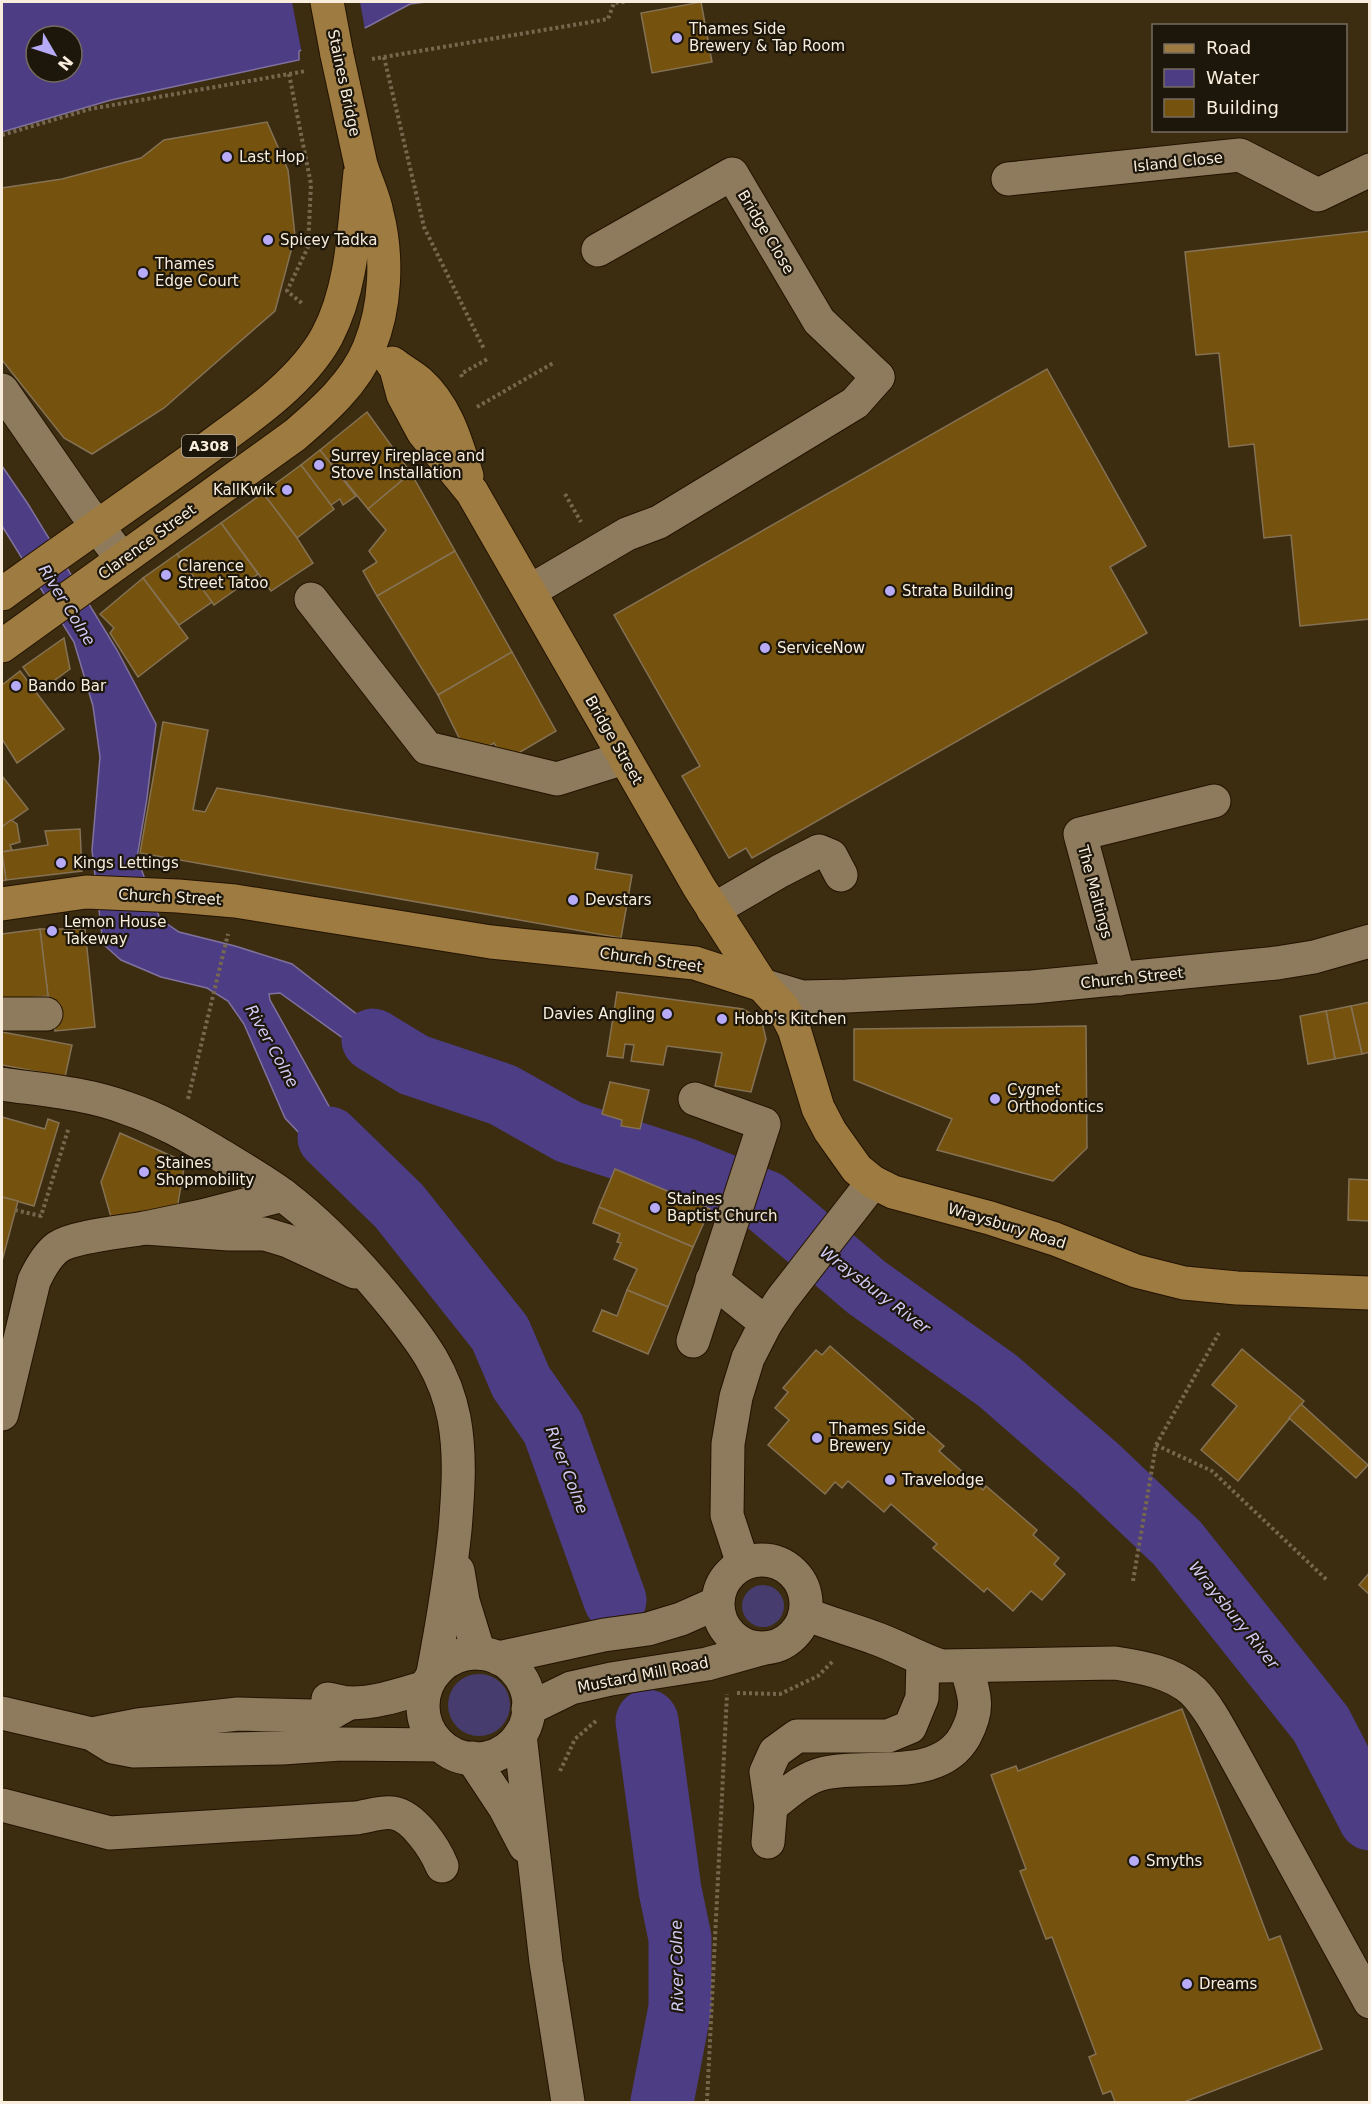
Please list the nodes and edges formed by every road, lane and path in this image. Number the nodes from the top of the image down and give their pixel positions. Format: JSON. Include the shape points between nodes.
{"nodes":[{"id":1,"x":327,"y":2,"type":"edge"},
{"id":2,"x":626,"y":2,"type":"edge"},
{"id":3,"x":2,"y":135,"type":"edge"},
{"id":4,"x":361,"y":165,"type":"junction"},
{"id":5,"x":1370,"y":170,"type":"edge"},
{"id":6,"x":1008,"y":179,"type":"dead end"},
{"id":7,"x":598,"y":250,"type":"dead end"},
{"id":8,"x":318,"y":323,"type":"junction"},
{"id":9,"x":484,"y":349,"type":"dead end"},
{"id":10,"x":382,"y":358,"type":"junction"},
{"id":11,"x":489,"y":358,"type":"dead end"},
{"id":12,"x":555,"y":362,"type":"dead end"},
{"id":13,"x":469,"y":370,"type":"dead end"},
{"id":14,"x":2,"y":390,"type":"edge"},
{"id":15,"x":476,"y":407,"type":"dead end"},
{"id":16,"x":565,"y":494,"type":"dead end"},
{"id":17,"x":579,"y":520,"type":"dead end"},
{"id":18,"x":87,"y":534,"type":"junction"},
{"id":19,"x":122,"y":559,"type":"junction"},
{"id":20,"x":9,"y":589,"type":"edge"},
{"id":21,"x":530,"y":591,"type":"junction"},
{"id":22,"x":311,"y":599,"type":"dead end"},
{"id":23,"x":2,"y":646,"type":"edge"},
{"id":24,"x":624,"y":758,"type":"junction"},
{"id":25,"x":1214,"y":801,"type":"dead end"},
{"id":26,"x":841,"y":875,"type":"dead end"},
{"id":27,"x":2,"y":904,"type":"edge"},
{"id":28,"x":713,"y":910,"type":"junction"},
{"id":29,"x":228,"y":933,"type":"dead end"},
{"id":30,"x":1370,"y":941,"type":"edge"},
{"id":31,"x":1119,"y":979,"type":"junction"},
{"id":32,"x":762,"y":985,"type":"junction"},
{"id":33,"x":2,"y":1014,"type":"edge"},
{"id":34,"x":46,"y":1014,"type":"dead end"},
{"id":35,"x":2,"y":1084,"type":"edge"},
{"id":36,"x":80,"y":1096,"type":"junction"},
{"id":37,"x":695,"y":1099,"type":"dead end"},
{"id":38,"x":186,"y":1110,"type":"dead end"},
{"id":39,"x":863,"y":1194,"type":"junction"},
{"id":40,"x":283,"y":1195,"type":"junction"},
{"id":41,"x":15,"y":1210,"type":"dead end"},
{"id":42,"x":145,"y":1228,"type":"junction"},
{"id":43,"x":373,"y":1280,"type":"junction"},
{"id":44,"x":712,"y":1281,"type":"junction"},
{"id":45,"x":1370,"y":1293,"type":"edge"},
{"id":46,"x":766,"y":1323,"type":"junction"},
{"id":47,"x":1219,"y":1333,"type":"dead end"},
{"id":48,"x":693,"y":1341,"type":"dead end"},
{"id":49,"x":2,"y":1414,"type":"edge"},
{"id":50,"x":1156,"y":1445,"type":"junction"},
{"id":51,"x":453,"y":1546,"type":"junction"},
{"id":52,"x":742,"y":1564,"type":"junction"},
{"id":53,"x":1133,"y":1581,"type":"dead end"},
{"id":54,"x":1329,"y":1581,"type":"dead end"},
{"id":55,"x":717,"y":1603,"type":"junction"},
{"id":56,"x":806,"y":1614,"type":"junction"},
{"id":57,"x":860,"y":1633,"type":"junction"},
{"id":58,"x":761,"y":1649,"type":"junction"},
{"id":59,"x":488,"y":1655,"type":"junction"},
{"id":60,"x":922,"y":1660,"type":"junction"},
{"id":61,"x":966,"y":1667,"type":"junction"},
{"id":62,"x":430,"y":1680,"type":"junction"},
{"id":63,"x":718,"y":1692,"type":"dead end"},
{"id":64,"x":727,"y":1693,"type":"junction"},
{"id":65,"x":2,"y":1713,"type":"edge"},
{"id":66,"x":604,"y":1716,"type":"dead end"},
{"id":67,"x":524,"y":1722,"type":"junction"},
{"id":68,"x":102,"y":1740,"type":"junction"},
{"id":69,"x":440,"y":1745,"type":"junction"},
{"id":70,"x":472,"y":1758,"type":"junction"},
{"id":71,"x":557,"y":1781,"type":"dead end"},
{"id":72,"x":2,"y":1805,"type":"edge"},
{"id":73,"x":771,"y":1806,"type":"junction"},
{"id":74,"x":768,"y":1842,"type":"dead end"},
{"id":75,"x":442,"y":1866,"type":"dead end"},
{"id":76,"x":535,"y":1867,"type":"junction"},
{"id":77,"x":1370,"y":2002,"type":"edge"},
{"id":78,"x":568,"y":2103,"type":"edge"},
{"id":79,"x":707,"y":2103,"type":"edge"}],
"edges":[{"from":1,"to":4,"type":"main road","name":"Staines Bridge","number":"A308","bridge":true},
{"from":2,"to":9,"type":"path","via":[[614,3],[608,19],[384,57],[424,227]]},
{"from":3,"to":8,"type":"path","via":[[90,109],[289,74],[311,184],[308,247],[287,291]]},
{"from":4,"to":8,"type":"main road","number":"A308","via":[[348,272],[341,298]]},
{"from":4,"to":10,"type":"main road","name":"Clarence Street","number":"A308","via":[[377,211],[383,248],[379,316]]},
{"from":5,"to":6,"type":"street","name":"Island Close","via":[[1318,195],[1240,155]]},
{"from":7,"to":21,"type":"street","name":"Bridge Close","via":[[732,174],[819,321],[879,376],[847,384],[653,504],[627,534]]},
{"from":8,"to":10,"type":"main road","name":"Bridge Street"},
{"from":8,"to":18,"type":"main road","number":"A308","via":[[308,365],[278,394]]},
{"from":10,"to":19,"type":"main road","name":"Clarence Street","number":"A308","via":[[351,378],[295,435]]},
{"from":10,"to":21,"type":"main road","name":"Bridge Street","via":[[418,382],[437,401],[450,424],[472,492]]},
{"from":11,"to":13,"type":"path"},
{"from":12,"to":15,"type":"path"},
{"from":14,"to":18,"type":"street"},
{"from":16,"to":17,"type":"path"},
{"from":18,"to":19,"type":"street"},
{"from":18,"to":20,"type":"main road","number":"A308"},
{"from":19,"to":23,"type":"main road","name":"Clarence Street","number":"A308"},
{"from":21,"to":24,"type":"main road","name":"Bridge Street"},
{"from":22,"to":24,"type":"street","via":[[427,748],[557,779]]},
{"from":24,"to":28,"type":"main road","name":"Bridge Street"},
{"from":25,"to":31,"type":"street","name":"The Maltings","via":[[1080,834]]},
{"from":26,"to":28,"type":"street","via":[[831,856],[819,851]]},
{"from":27,"to":32,"type":"main road","name":"Church Street","via":[[86,892],[235,901],[491,942],[696,963]]},
{"from":28,"to":32,"type":"main road","name":"Bridge Street"},
{"from":29,"to":38,"type":"path"},
{"from":30,"to":31,"type":"street","name":"Church Street","via":[[1277,963]]},
{"from":31,"to":32,"type":"street","name":"Church Street","via":[[1022,988],[802,997]]},
{"from":32,"to":39,"type":"main road","name":"Wraysbury Road","via":[[783,1008],[794,1029],[819,1107],[857,1169]]},
{"from":33,"to":34,"type":"street"},
{"from":35,"to":36,"type":"street"},
{"from":36,"to":40,"type":"street","via":[[124,1107],[176,1128]]},
{"from":36,"to":41,"type":"path","via":[[41,1216]]},
{"from":37,"to":44,"type":"street","via":[[764,1124]]},
{"from":39,"to":45,"type":"main road","name":"Wraysbury Road","via":[[893,1192],[990,1218],[1136,1271],[1184,1282]]},
{"from":39,"to":46,"type":"street"},
{"from":40,"to":42,"type":"street"},
{"from":40,"to":43,"type":"street"},
{"from":42,"to":43,"type":"street","via":[[265,1234]]},
{"from":42,"to":49,"type":"street","via":[[72,1241],[49,1256],[34,1281]]},
{"from":43,"to":51,"type":"street","via":[[417,1336],[446,1387],[459,1470]]},
{"from":44,"to":46,"type":"street"},
{"from":44,"to":48,"type":"street"},
{"from":46,"to":52,"type":"street","via":[[748,1358],[728,1444],[728,1515]]},
{"from":47,"to":50,"type":"path"},
{"from":50,"to":53,"type":"path"},
{"from":50,"to":54,"type":"path","via":[[1212,1471]]},
{"from":51,"to":59,"type":"street","via":[[463,1601]]},
{"from":51,"to":62,"type":"street"},
{"from":52,"to":55,"type":"street","via":[[729,1574]]},
{"from":52,"to":56,"type":"street","via":[[759,1560],[790,1569],[804,1590]]},
{"from":55,"to":58,"type":"street","via":[[719,1617],[734,1640]]},
{"from":55,"to":59,"type":"street","via":[[648,1629]]},
{"from":56,"to":57,"type":"street"},
{"from":56,"to":58,"type":"street","via":[[789,1640]]},
{"from":57,"to":60,"type":"street"},
{"from":57,"to":64,"type":"path","via":[[818,1676],[780,1694]]},
{"from":58,"to":67,"type":"street","name":"Mustard Mill Road","via":[[707,1664],[571,1688]]},
{"from":59,"to":62,"type":"street","via":[[459,1655],[445,1663]]},
{"from":59,"to":67,"type":"street","via":[[513,1669],[524,1684]]},
{"from":60,"to":61,"type":"street"},
{"from":60,"to":73,"type":"street","via":[[922,1698],[910,1727],[888,1736],[797,1736],[775,1752],[766,1772]]},
{"from":61,"to":73,"type":"street","via":[[975,1696],[973,1721],[961,1743],[943,1759],[921,1766],[825,1773],[800,1783]]},
{"from":61,"to":77,"type":"street","via":[[1115,1663],[1167,1675],[1192,1691],[1231,1749]]},
{"from":62,"to":68,"type":"street","via":[[390,1697],[349,1703],[330,1714],[238,1714],[138,1725]]},
{"from":62,"to":69,"type":"street","via":[[423,1703],[424,1719]]},
{"from":63,"to":64,"type":"path"},
{"from":64,"to":79,"type":"path"},
{"from":65,"to":68,"type":"street"},
{"from":66,"to":71,"type":"path","via":[[574,1738]]},
{"from":67,"to":70,"type":"street","via":[[507,1749],[490,1757]]},
{"from":67,"to":76,"type":"street"},
{"from":68,"to":69,"type":"street","via":[[134,1751],[156,1752],[341,1744]]},
{"from":69,"to":70,"type":"street","via":[[453,1754]]},
{"from":70,"to":76,"type":"street","via":[[505,1808]]},
{"from":72,"to":75,"type":"street","via":[[110,1833],[393,1813],[410,1821],[436,1851]]},
{"from":73,"to":74,"type":"street"},
{"from":76,"to":78,"type":"street"}]}
